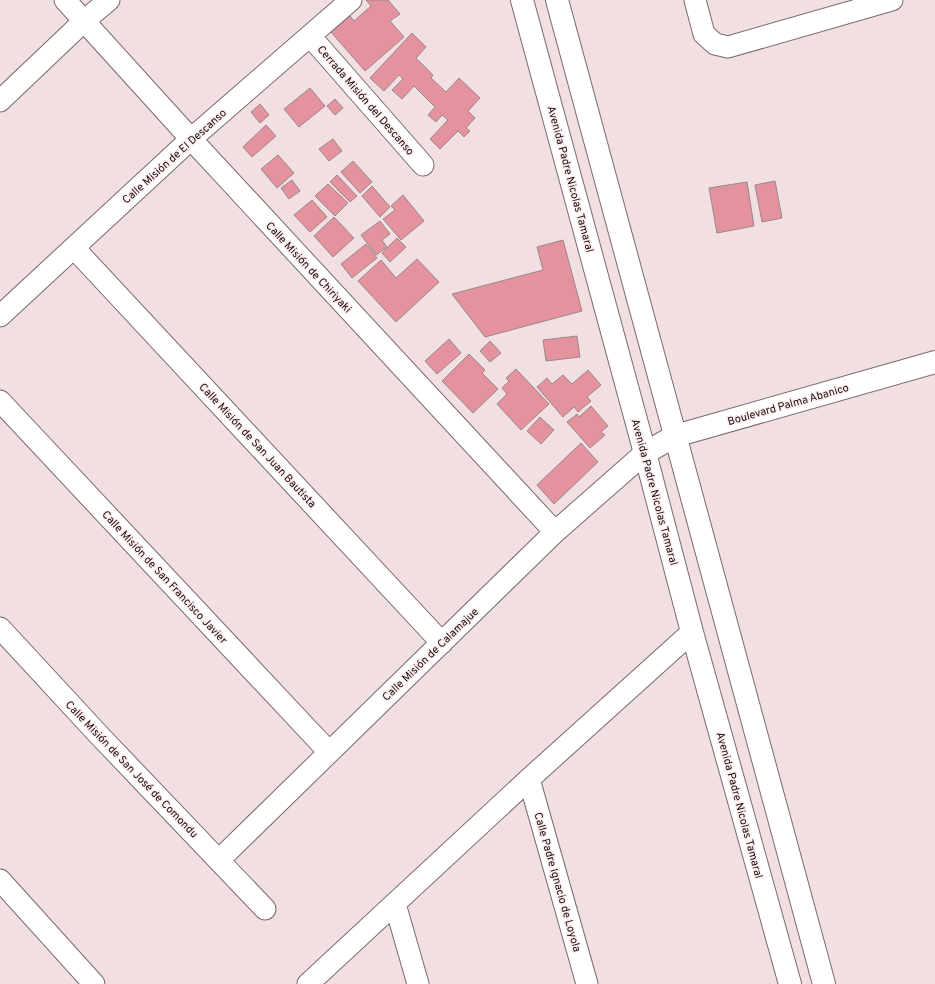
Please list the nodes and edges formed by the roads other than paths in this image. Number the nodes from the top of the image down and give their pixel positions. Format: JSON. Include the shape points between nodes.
{"nodes":[{"id":1,"x":65,"y":0,"type":"edge"},
{"id":2,"x":109,"y":0,"type":"edge"},
{"id":3,"x":351,"y":0,"type":"edge"},
{"id":4,"x":522,"y":0,"type":"edge"},
{"id":5,"x":557,"y":0,"type":"edge"},
{"id":6,"x":695,"y":0,"type":"edge"},
{"id":7,"x":892,"y":0,"type":"edge"},
{"id":8,"x":84,"y":21,"type":"junction"},
{"id":9,"x":310,"y":36,"type":"junction"},
{"id":10,"x":0,"y":101,"type":"edge"},
{"id":11,"x":191,"y":139,"type":"junction"},
{"id":12,"x":423,"y":165,"type":"dead end"},
{"id":13,"x":74,"y":248,"type":"junction"},
{"id":14,"x":0,"y":316,"type":"edge"},
{"id":15,"x":935,"y":362,"type":"edge"},
{"id":16,"x":0,"y":401,"type":"edge"},
{"id":17,"x":675,"y":436,"type":"junction"},
{"id":18,"x":645,"y":453,"type":"junction"},
{"id":19,"x":555,"y":532,"type":"junction"},
{"id":20,"x":0,"y":628,"type":"edge"},
{"id":21,"x":692,"y":632,"type":"junction"},
{"id":22,"x":442,"y":643,"type":"junction"},
{"id":23,"x":329,"y":752,"type":"junction"},
{"id":24,"x":529,"y":779,"type":"junction"},
{"id":25,"x":219,"y":860,"type":"junction"},
{"id":26,"x":0,"y":880,"type":"edge"},
{"id":27,"x":395,"y":904,"type":"junction"},
{"id":28,"x":265,"y":909,"type":"dead end"},
{"id":29,"x":94,"y":984,"type":"edge"},
{"id":30,"x":308,"y":984,"type":"edge"},
{"id":31,"x":418,"y":984,"type":"edge"},
{"id":32,"x":587,"y":984,"type":"edge"},
{"id":33,"x":790,"y":984,"type":"edge"},
{"id":34,"x":824,"y":984,"type":"edge"}],
"edges":[{"from":1,"to":8,"type":"street","name":"Calle Misión de Chiriyaki"},
{"from":2,"to":8,"type":"street"},
{"from":3,"to":9,"type":"street","name":"Calle Misión de El Descanso"},
{"from":4,"to":18,"type":"street","name":"Avenida Padre Nicolas Tamaral"},
{"from":5,"to":17,"type":"street"},
{"from":6,"to":7,"type":"street","via":[[704,34],[715,44],[728,47]]},
{"from":8,"to":10,"type":"street"},
{"from":8,"to":11,"type":"street","name":"Calle Misión de Chiriyaki"},
{"from":9,"to":11,"type":"street","name":"Calle Misión de El Descanso"},
{"from":9,"to":12,"type":"street","name":"Cerrada Misión del Descanso"},
{"from":11,"to":13,"type":"street","name":"Calle Misión de El Descanso"},
{"from":11,"to":19,"type":"street","name":"Calle Misión de Chiriyaki"},
{"from":13,"to":14,"type":"street","name":"Calle Misión de El Descanso"},
{"from":13,"to":22,"type":"street","name":"Calle Misión de San Juan Bautista"},
{"from":15,"to":17,"type":"street","name":"Boulevard Palma Abanico"},
{"from":16,"to":23,"type":"street","name":"Calle Misión de San Francisco Javier"},
{"from":17,"to":18,"type":"street","name":"Boulevard Palma Abanico"},
{"from":17,"to":34,"type":"street"},
{"from":18,"to":19,"type":"street","name":"Calle Misión de Calamajue"},
{"from":18,"to":21,"type":"street","name":"Avenida Padre Nicolas Tamaral"},
{"from":19,"to":22,"type":"street","name":"Calle Misión de Calamajue"},
{"from":20,"to":25,"type":"street","name":"Calle Misión de San José de Comondu"},
{"from":21,"to":24,"type":"street"},
{"from":21,"to":33,"type":"street","name":"Avenida Padre Nicolas Tamaral"},
{"from":22,"to":23,"type":"street","name":"Calle Misión de Calamajue"},
{"from":23,"to":25,"type":"street","name":"Calle Misión de Calamajue"},
{"from":24,"to":27,"type":"street"},
{"from":24,"to":32,"type":"street","name":"Calle Padre Ignacio de Loyola"},
{"from":25,"to":28,"type":"street","name":"Calle Misión de San José de Comondu"},
{"from":26,"to":29,"type":"street"},
{"from":27,"to":30,"type":"street"},
{"from":27,"to":31,"type":"street"}]}
